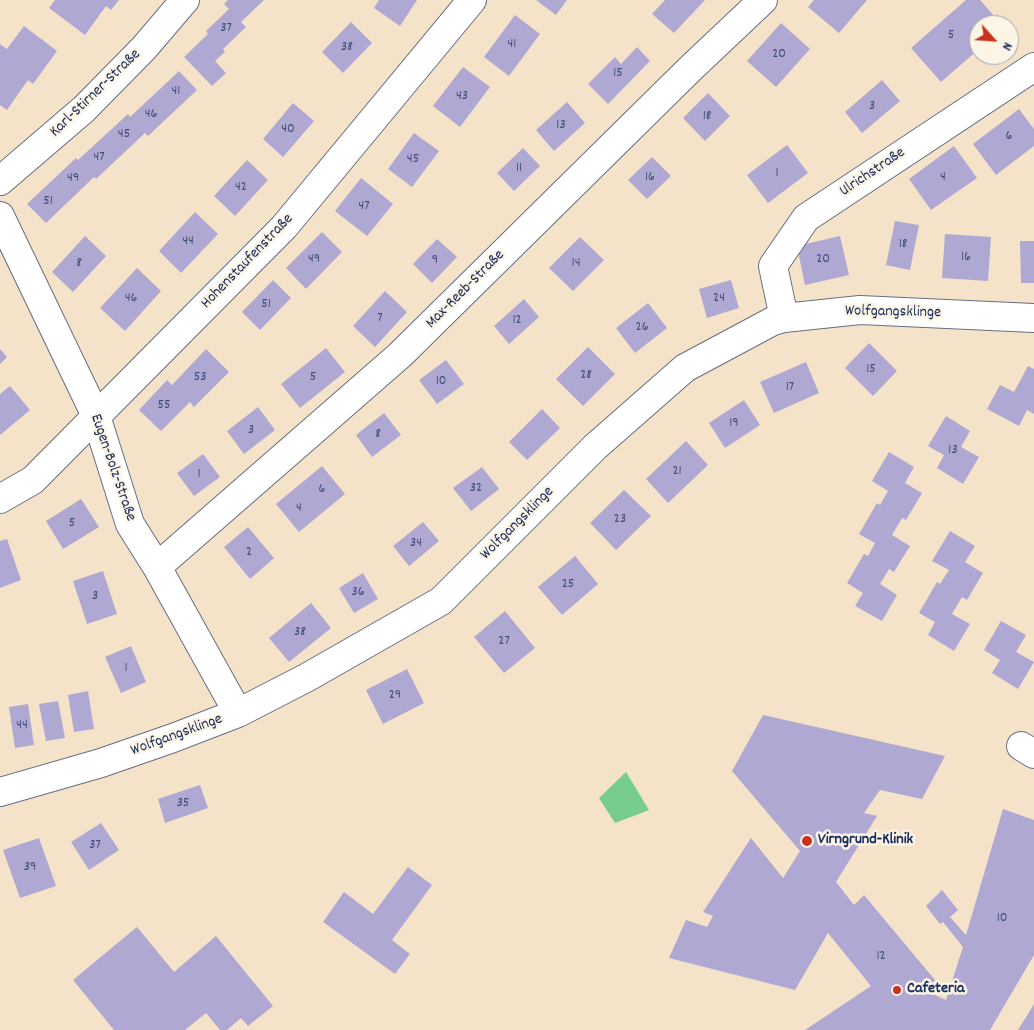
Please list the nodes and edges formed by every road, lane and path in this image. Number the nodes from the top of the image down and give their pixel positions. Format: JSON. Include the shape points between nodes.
{"nodes":[{"id":1,"x":185,"y":0,"type":"edge"},
{"id":2,"x":472,"y":0,"type":"edge"},
{"id":3,"x":763,"y":0,"type":"edge"},
{"id":4,"x":1034,"y":67,"type":"edge"},
{"id":5,"x":0,"y":181,"type":"edge"},
{"id":6,"x":0,"y":216,"type":"edge"},
{"id":7,"x":784,"y":318,"type":"junction"},
{"id":8,"x":1034,"y":318,"type":"edge"},
{"id":9,"x":96,"y":416,"type":"junction"},
{"id":10,"x":0,"y":499,"type":"edge"},
{"id":11,"x":157,"y":567,"type":"junction"},
{"id":12,"x":238,"y":713,"type":"junction"},
{"id":13,"x":0,"y":792,"type":"edge"}],
"edges":[{"from":1,"to":5,"type":"street","name":"Karl-Stirner-Straße","via":[[144,48],[84,109]]},
{"from":2,"to":9,"type":"street","name":"Hohenstaufenstraße","via":[[284,227]]},
{"from":3,"to":11,"type":"street","name":"Max-Reeb-Straße","via":[[400,355]]},
{"from":4,"to":7,"type":"street","name":"Ulrichstraße","via":[[806,218],[773,266]]},
{"from":6,"to":9,"type":"street","name":"Eugen-Bolz-Straße"},
{"from":7,"to":8,"type":"street","name":"Wolfgangsklinge","via":[[860,310]]},
{"from":7,"to":12,"type":"street","name":"Wolfgangsklinge","via":[[685,368],[595,447],[441,601]]},
{"from":9,"to":10,"type":"street","name":"Hohenstaufenstraße","via":[[33,480]]},
{"from":9,"to":11,"type":"street","name":"Eugen-Bolz-Straße","via":[[130,524]]},
{"from":11,"to":12,"type":"street","name":"Eugen-Bolz-Straße"},
{"from":12,"to":13,"type":"street","name":"Wolfgangsklinge","via":[[101,763]]}]}
